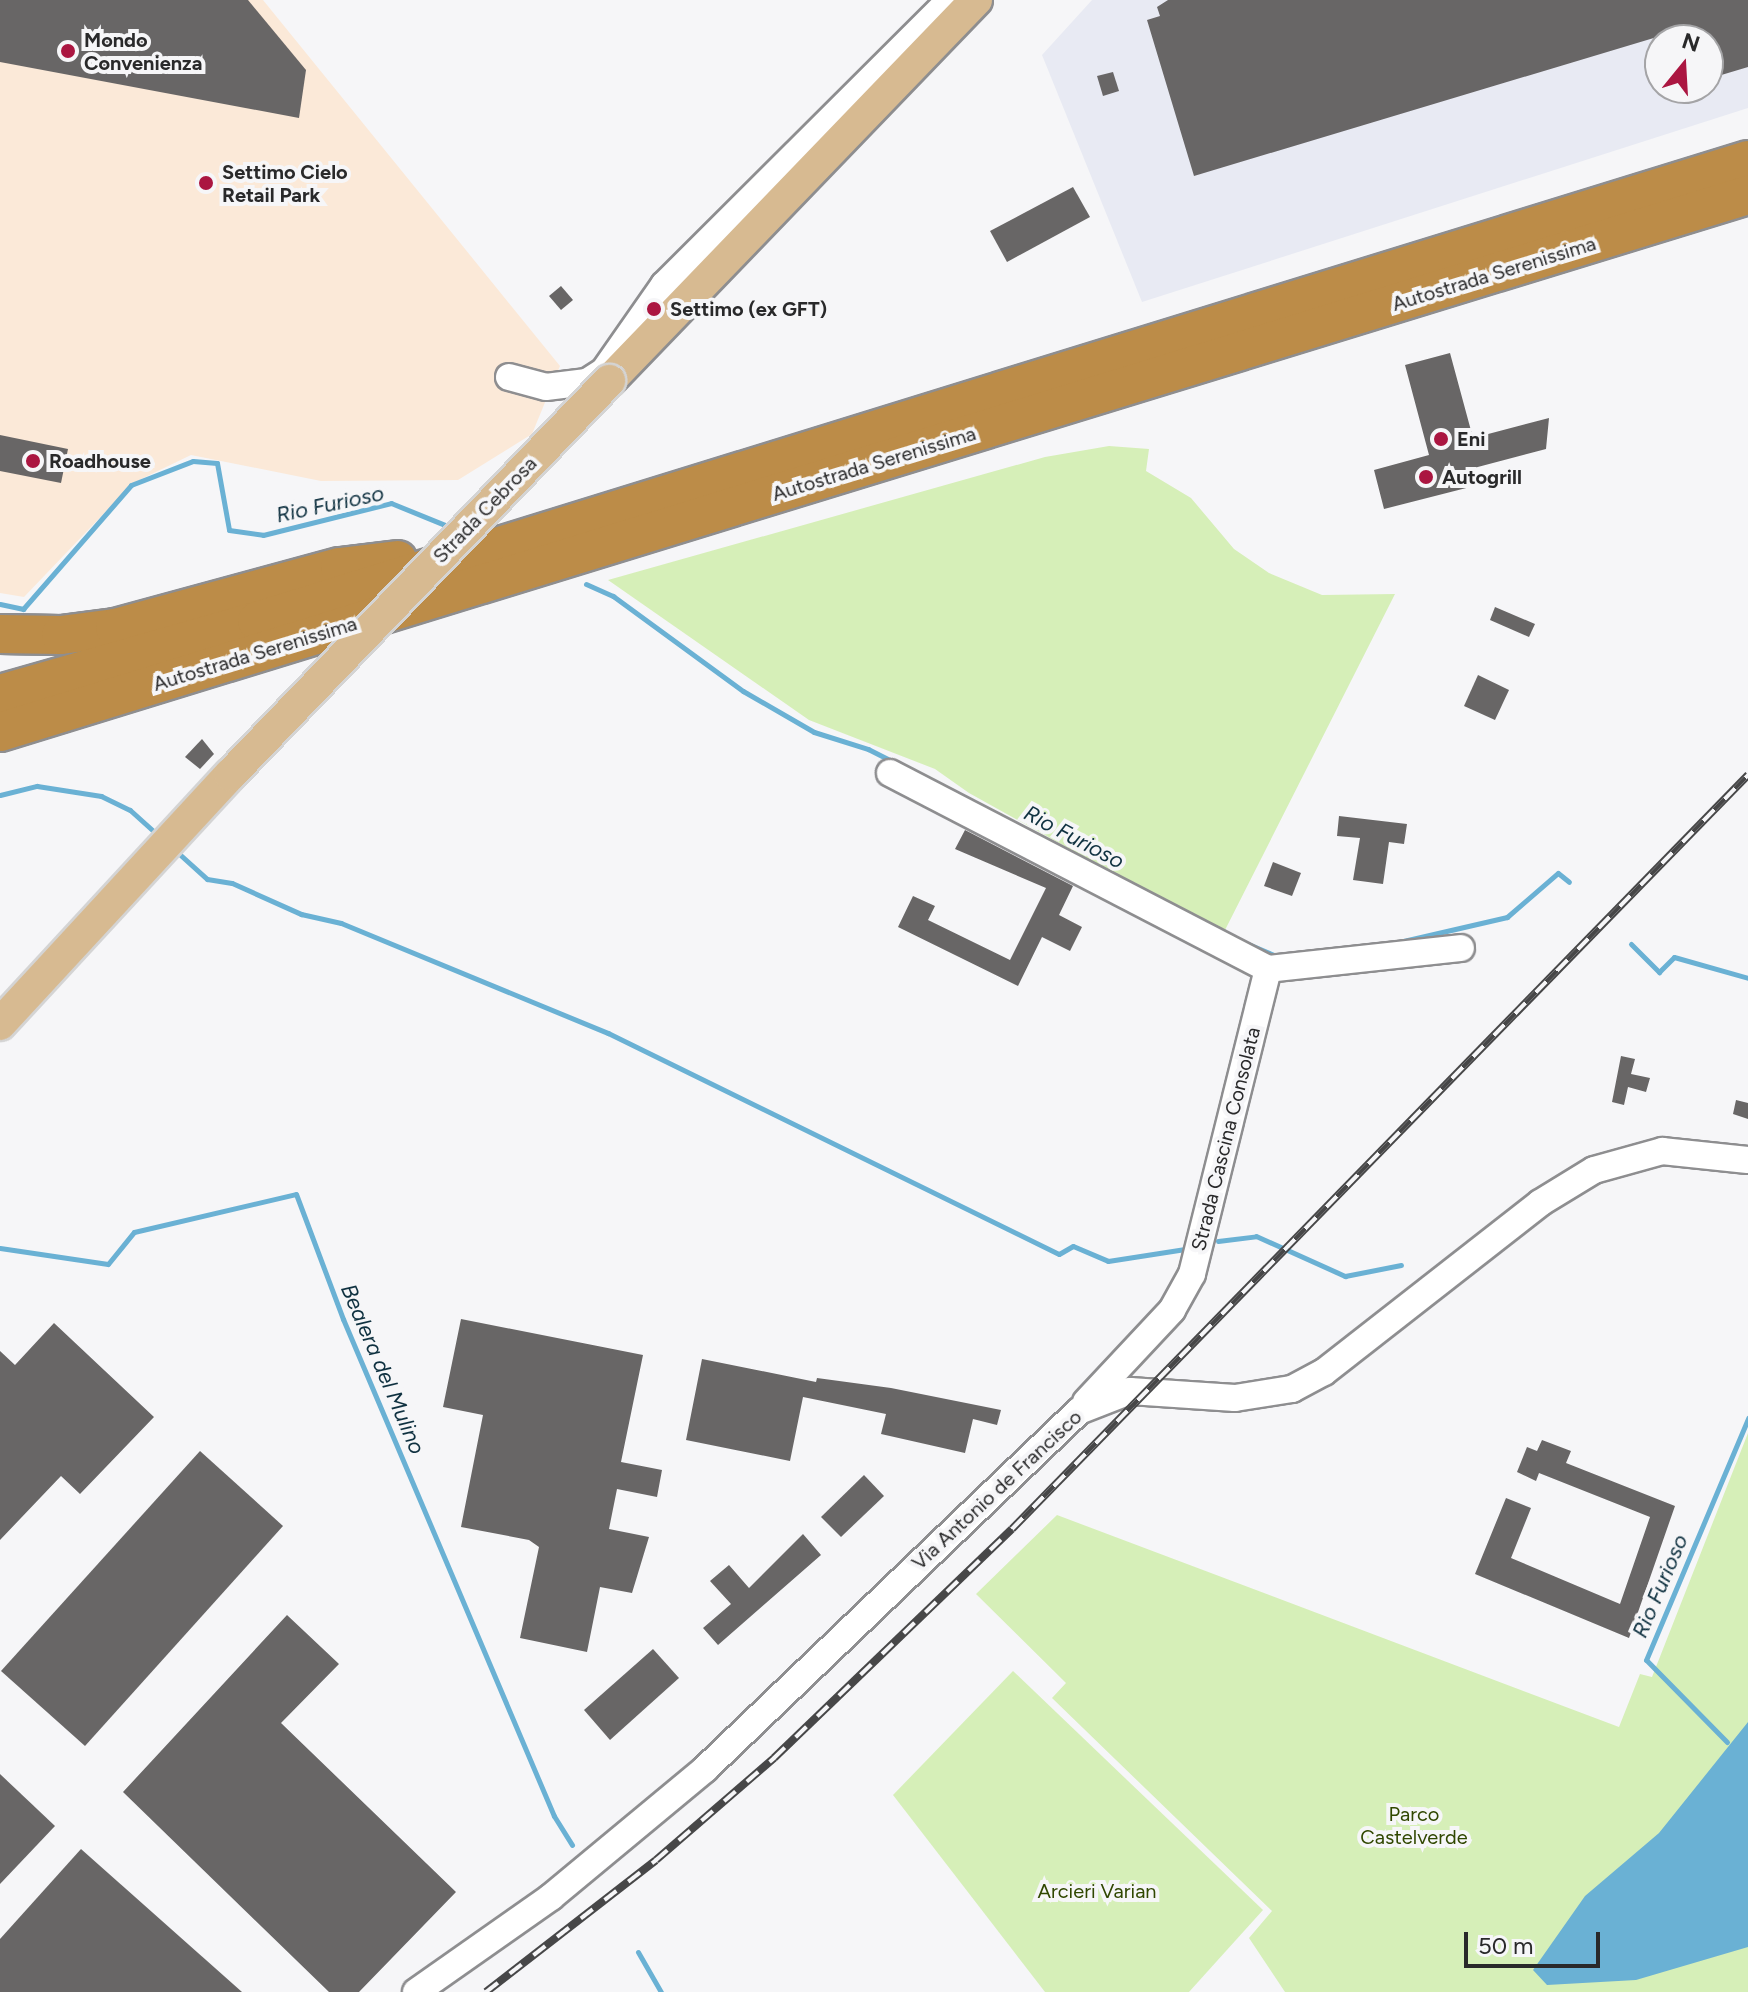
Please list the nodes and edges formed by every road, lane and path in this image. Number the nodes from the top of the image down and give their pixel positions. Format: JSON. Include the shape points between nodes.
{"nodes":[{"id":1,"x":950,"y":0,"type":"edge"},
{"id":2,"x":976,"y":0,"type":"edge"},
{"id":3,"x":916,"y":33,"type":"junction"},
{"id":4,"x":909,"y":71,"type":"junction"},
{"id":5,"x":1748,"y":160,"type":"edge"},
{"id":6,"x":1748,"y":195,"type":"edge"},
{"id":7,"x":509,"y":377,"type":"dead end"},
{"id":8,"x":485,"y":551,"type":"junction"},
{"id":9,"x":0,"y":634,"type":"edge"},
{"id":10,"x":0,"y":694,"type":"edge"},
{"id":11,"x":0,"y":732,"type":"edge"},
{"id":12,"x":890,"y":773,"type":"dead end"},
{"id":13,"x":1461,"y":948,"type":"dead end"},
{"id":14,"x":1268,"y":969,"type":"junction"},
{"id":15,"x":0,"y":1024,"type":"edge"},
{"id":16,"x":1748,"y":1160,"type":"edge"},
{"id":17,"x":1079,"y":1411,"type":"junction"},
{"id":18,"x":416,"y":1992,"type":"edge"}],
"edges":[{"from":1,"to":3,"type":"street"},
{"from":2,"to":4,"type":"main road","name":"Strada Cebrosa"},
{"from":3,"to":4,"type":"street"},
{"from":3,"to":7,"type":"street","via":[[658,292],[604,371],[587,382],[546,387]]},
{"from":4,"to":15,"type":"main road","name":"Strada Cebrosa","bridge":true,"via":[[230,775]]},
{"from":5,"to":8,"type":"highway","name":"Autostrada Serenissima"},
{"from":6,"to":11,"type":"highway","name":"Autostrada Serenissima"},
{"from":8,"to":9,"type":"highway","via":[[340,567],[115,628],[61,635]]},
{"from":8,"to":10,"type":"highway","name":"Autostrada Serenissima"},
{"from":12,"to":14,"type":"street"},
{"from":13,"to":14,"type":"street"},
{"from":14,"to":17,"type":"street","name":"Strada Cascina Consolata","via":[[1192,1274],[1172,1310]]},
{"from":16,"to":17,"type":"street","name":"Via Antonio de Francisco","via":[[1662,1151],[1594,1170],[1540,1203],[1324,1372],[1292,1389],[1235,1398],[1130,1391]]},
{"from":17,"to":18,"type":"street","name":"Via Antonio de Francisco","via":[[705,1769],[551,1897]]}]}
